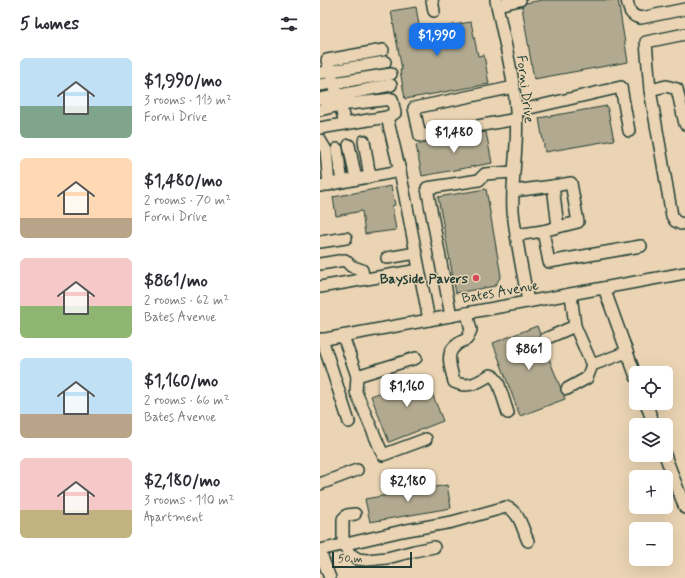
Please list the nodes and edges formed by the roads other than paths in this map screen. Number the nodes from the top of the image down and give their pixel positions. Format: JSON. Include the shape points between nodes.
{"nodes":[{"id":1,"x":432,"y":0,"type":"edge"},
{"id":2,"x":520,"y":0,"type":"edge"},
{"id":3,"x":628,"y":0,"type":"edge"},
{"id":4,"x":496,"y":2,"type":"edge"},
{"id":5,"x":685,"y":9,"type":"edge"},
{"id":6,"x":434,"y":11,"type":"dead end"},
{"id":7,"x":685,"y":34,"type":"edge"},
{"id":8,"x":384,"y":50,"type":"dead end"},
{"id":9,"x":324,"y":60,"type":"edge"},
{"id":10,"x":385,"y":62,"type":"dead end"},
{"id":11,"x":325,"y":72,"type":"edge"},
{"id":12,"x":390,"y":74,"type":"dead end"},
{"id":13,"x":333,"y":82,"type":"junction"},
{"id":14,"x":320,"y":85,"type":"edge"},
{"id":15,"x":392,"y":85,"type":"dead end"},
{"id":16,"x":514,"y":87,"type":"junction"},
{"id":17,"x":650,"y":90,"type":"junction"},
{"id":18,"x":320,"y":99,"type":"edge"},
{"id":19,"x":338,"y":101,"type":"junction"},
{"id":20,"x":320,"y":110,"type":"edge"},
{"id":21,"x":516,"y":115,"type":"junction"},
{"id":22,"x":387,"y":117,"type":"junction"},
{"id":23,"x":345,"y":123,"type":"junction"},
{"id":24,"x":685,"y":124,"type":"edge"},
{"id":25,"x":320,"y":128,"type":"edge"},
{"id":26,"x":629,"y":132,"type":"dead end"},
{"id":27,"x":320,"y":140,"type":"edge"},
{"id":28,"x":364,"y":141,"type":"dead end"},
{"id":29,"x":349,"y":145,"type":"dead end"},
{"id":30,"x":337,"y":149,"type":"dead end"},
{"id":31,"x":400,"y":171,"type":"junction"},
{"id":32,"x":513,"y":172,"type":"junction"},
{"id":33,"x":370,"y":177,"type":"junction"},
{"id":34,"x":356,"y":180,"type":"junction"},
{"id":35,"x":342,"y":182,"type":"junction"},
{"id":36,"x":325,"y":186,"type":"edge"},
{"id":37,"x":553,"y":186,"type":"junction"},
{"id":38,"x":513,"y":191,"type":"junction"},
{"id":39,"x":685,"y":223,"type":"edge"},
{"id":40,"x":558,"y":227,"type":"junction"},
{"id":41,"x":543,"y":232,"type":"junction"},
{"id":42,"x":516,"y":235,"type":"junction"},
{"id":43,"x":346,"y":238,"type":"dead end"},
{"id":44,"x":320,"y":242,"type":"edge"},
{"id":45,"x":641,"y":246,"type":"dead end"},
{"id":46,"x":416,"y":253,"type":"junction"},
{"id":47,"x":387,"y":258,"type":"dead end"},
{"id":48,"x":320,"y":264,"type":"edge"},
{"id":49,"x":419,"y":270,"type":"junction"},
{"id":50,"x":685,"y":273,"type":"edge"},
{"id":51,"x":364,"y":279,"type":"junction"},
{"id":52,"x":320,"y":287,"type":"edge"},
{"id":53,"x":604,"y":288,"type":"junction"},
{"id":54,"x":571,"y":294,"type":"junction"},
{"id":55,"x":528,"y":302,"type":"junction"},
{"id":56,"x":467,"y":313,"type":"junction"},
{"id":57,"x":451,"y":316,"type":"junction"},
{"id":58,"x":429,"y":320,"type":"junction"},
{"id":59,"x":575,"y":326,"type":"junction"},
{"id":60,"x":342,"y":336,"type":"junction"},
{"id":61,"x":545,"y":339,"type":"dead end"},
{"id":62,"x":321,"y":340,"type":"edge"},
{"id":63,"x":627,"y":352,"type":"junction"},
{"id":64,"x":416,"y":358,"type":"dead end"},
{"id":65,"x":592,"y":365,"type":"junction"},
{"id":66,"x":632,"y":366,"type":"edge"},
{"id":67,"x":325,"y":369,"type":"edge"},
{"id":68,"x":357,"y":376,"type":"junction"},
{"id":69,"x":567,"y":389,"type":"dead end"},
{"id":70,"x":508,"y":413,"type":"dead end"},
{"id":71,"x":349,"y":422,"type":"dead end"},
{"id":72,"x":426,"y":439,"type":"dead end"},
{"id":73,"x":668,"y":462,"type":"edge"},
{"id":74,"x":357,"y":470,"type":"dead end"},
{"id":75,"x":320,"y":484,"type":"edge"},
{"id":76,"x":685,"y":508,"type":"edge"},
{"id":77,"x":355,"y":514,"type":"dead end"},
{"id":78,"x":528,"y":541,"type":"dead end"},
{"id":79,"x":343,"y":545,"type":"junction"},
{"id":80,"x":434,"y":547,"type":"dead end"},
{"id":81,"x":320,"y":551,"type":"edge"},
{"id":82,"x":330,"y":578,"type":"edge"}],
"edges":[{"from":1,"to":6,"type":"street"},
{"from":2,"to":4,"type":"street"},
{"from":3,"to":5,"type":"street","via":[[630,12],[641,18]]},
{"from":4,"to":16,"type":"street","name":"Forni Drive"},
{"from":7,"to":17,"type":"street","via":[[646,42]]},
{"from":8,"to":9,"type":"street"},
{"from":9,"to":11,"type":"street"},
{"from":10,"to":11,"type":"street"},
{"from":11,"to":13,"type":"street"},
{"from":12,"to":13,"type":"street"},
{"from":13,"to":14,"type":"street"},
{"from":13,"to":19,"type":"street"},
{"from":15,"to":19,"type":"street"},
{"from":16,"to":21,"type":"street","name":"Forni Drive"},
{"from":16,"to":21,"type":"street","via":[[414,108],[420,136]]},
{"from":17,"to":24,"type":"street","via":[[666,86],[677,89]]},
{"from":17,"to":39,"type":"street","via":[[672,216],[675,221]]},
{"from":18,"to":19,"type":"street"},
{"from":19,"to":20,"type":"street"},
{"from":19,"to":22,"type":"street","via":[[392,99],[395,113]]},
{"from":19,"to":23,"type":"street"},
{"from":21,"to":26,"type":"street","via":[[621,87]]},
{"from":21,"to":32,"type":"street","name":"Forni Drive"},
{"from":22,"to":23,"type":"street"},
{"from":22,"to":31,"type":"street"},
{"from":23,"to":25,"type":"street"},
{"from":27,"to":36,"type":"street","via":[[326,150]]},
{"from":28,"to":33,"type":"street"},
{"from":29,"to":34,"type":"street"},
{"from":30,"to":35,"type":"street"},
{"from":31,"to":33,"type":"street"},
{"from":31,"to":46,"type":"street"},
{"from":32,"to":38,"type":"street","name":"Forni Drive"},
{"from":32,"to":57,"type":"street","via":[[485,174],[479,180],[427,188]]},
{"from":33,"to":34,"type":"street"},
{"from":34,"to":35,"type":"street"},
{"from":35,"to":36,"type":"street"},
{"from":37,"to":38,"type":"street"},
{"from":37,"to":40,"type":"street"},
{"from":37,"to":40,"type":"street","via":[[571,183],[578,222]]},
{"from":38,"to":42,"type":"street","name":"Forni Drive"},
{"from":40,"to":41,"type":"street"},
{"from":41,"to":42,"type":"street"},
{"from":41,"to":45,"type":"street","via":[[549,262]]},
{"from":42,"to":55,"type":"street","name":"Forni Drive"},
{"from":43,"to":44,"type":"street"},
{"from":46,"to":47,"type":"street"},
{"from":46,"to":49,"type":"street"},
{"from":48,"to":51,"type":"street","via":[[346,260],[350,266],[362,270]]},
{"from":49,"to":51,"type":"street"},
{"from":49,"to":58,"type":"street"},
{"from":50,"to":53,"type":"street","name":"Bates Avenue"},
{"from":51,"to":52,"type":"street"},
{"from":53,"to":54,"type":"street","name":"Bates Avenue"},
{"from":53,"to":63,"type":"street"},
{"from":54,"to":55,"type":"street","name":"Bates Avenue"},
{"from":54,"to":59,"type":"street"},
{"from":55,"to":56,"type":"street","name":"Bates Avenue"},
{"from":56,"to":57,"type":"street","name":"Bates Avenue"},
{"from":56,"to":70,"type":"street","via":[[471,330],[467,339],[451,349],[454,382],[468,385],[493,376],[498,382]]},
{"from":57,"to":58,"type":"street","name":"Bates Avenue"},
{"from":58,"to":60,"type":"street","name":"Bates Avenue"},
{"from":59,"to":61,"type":"street"},
{"from":59,"to":65,"type":"street"},
{"from":60,"to":62,"type":"street","name":"Bates Avenue"},
{"from":60,"to":68,"type":"street"},
{"from":62,"to":67,"type":"street"},
{"from":63,"to":65,"type":"street"},
{"from":63,"to":66,"type":"street"},
{"from":64,"to":68,"type":"street"},
{"from":65,"to":69,"type":"street","via":[[587,378]]},
{"from":67,"to":71,"type":"street"},
{"from":68,"to":72,"type":"street","via":[[356,392],[384,455]]},
{"from":73,"to":76,"type":"street"},
{"from":74,"to":75,"type":"street"},
{"from":77,"to":79,"type":"street","via":[[343,519]]},
{"from":78,"to":79,"type":"street","via":[[514,510],[506,507],[452,522]]},
{"from":79,"to":80,"type":"street","via":[[350,554],[358,559],[367,560]]},
{"from":79,"to":81,"type":"street"},
{"from":81,"to":82,"type":"street"}]}
